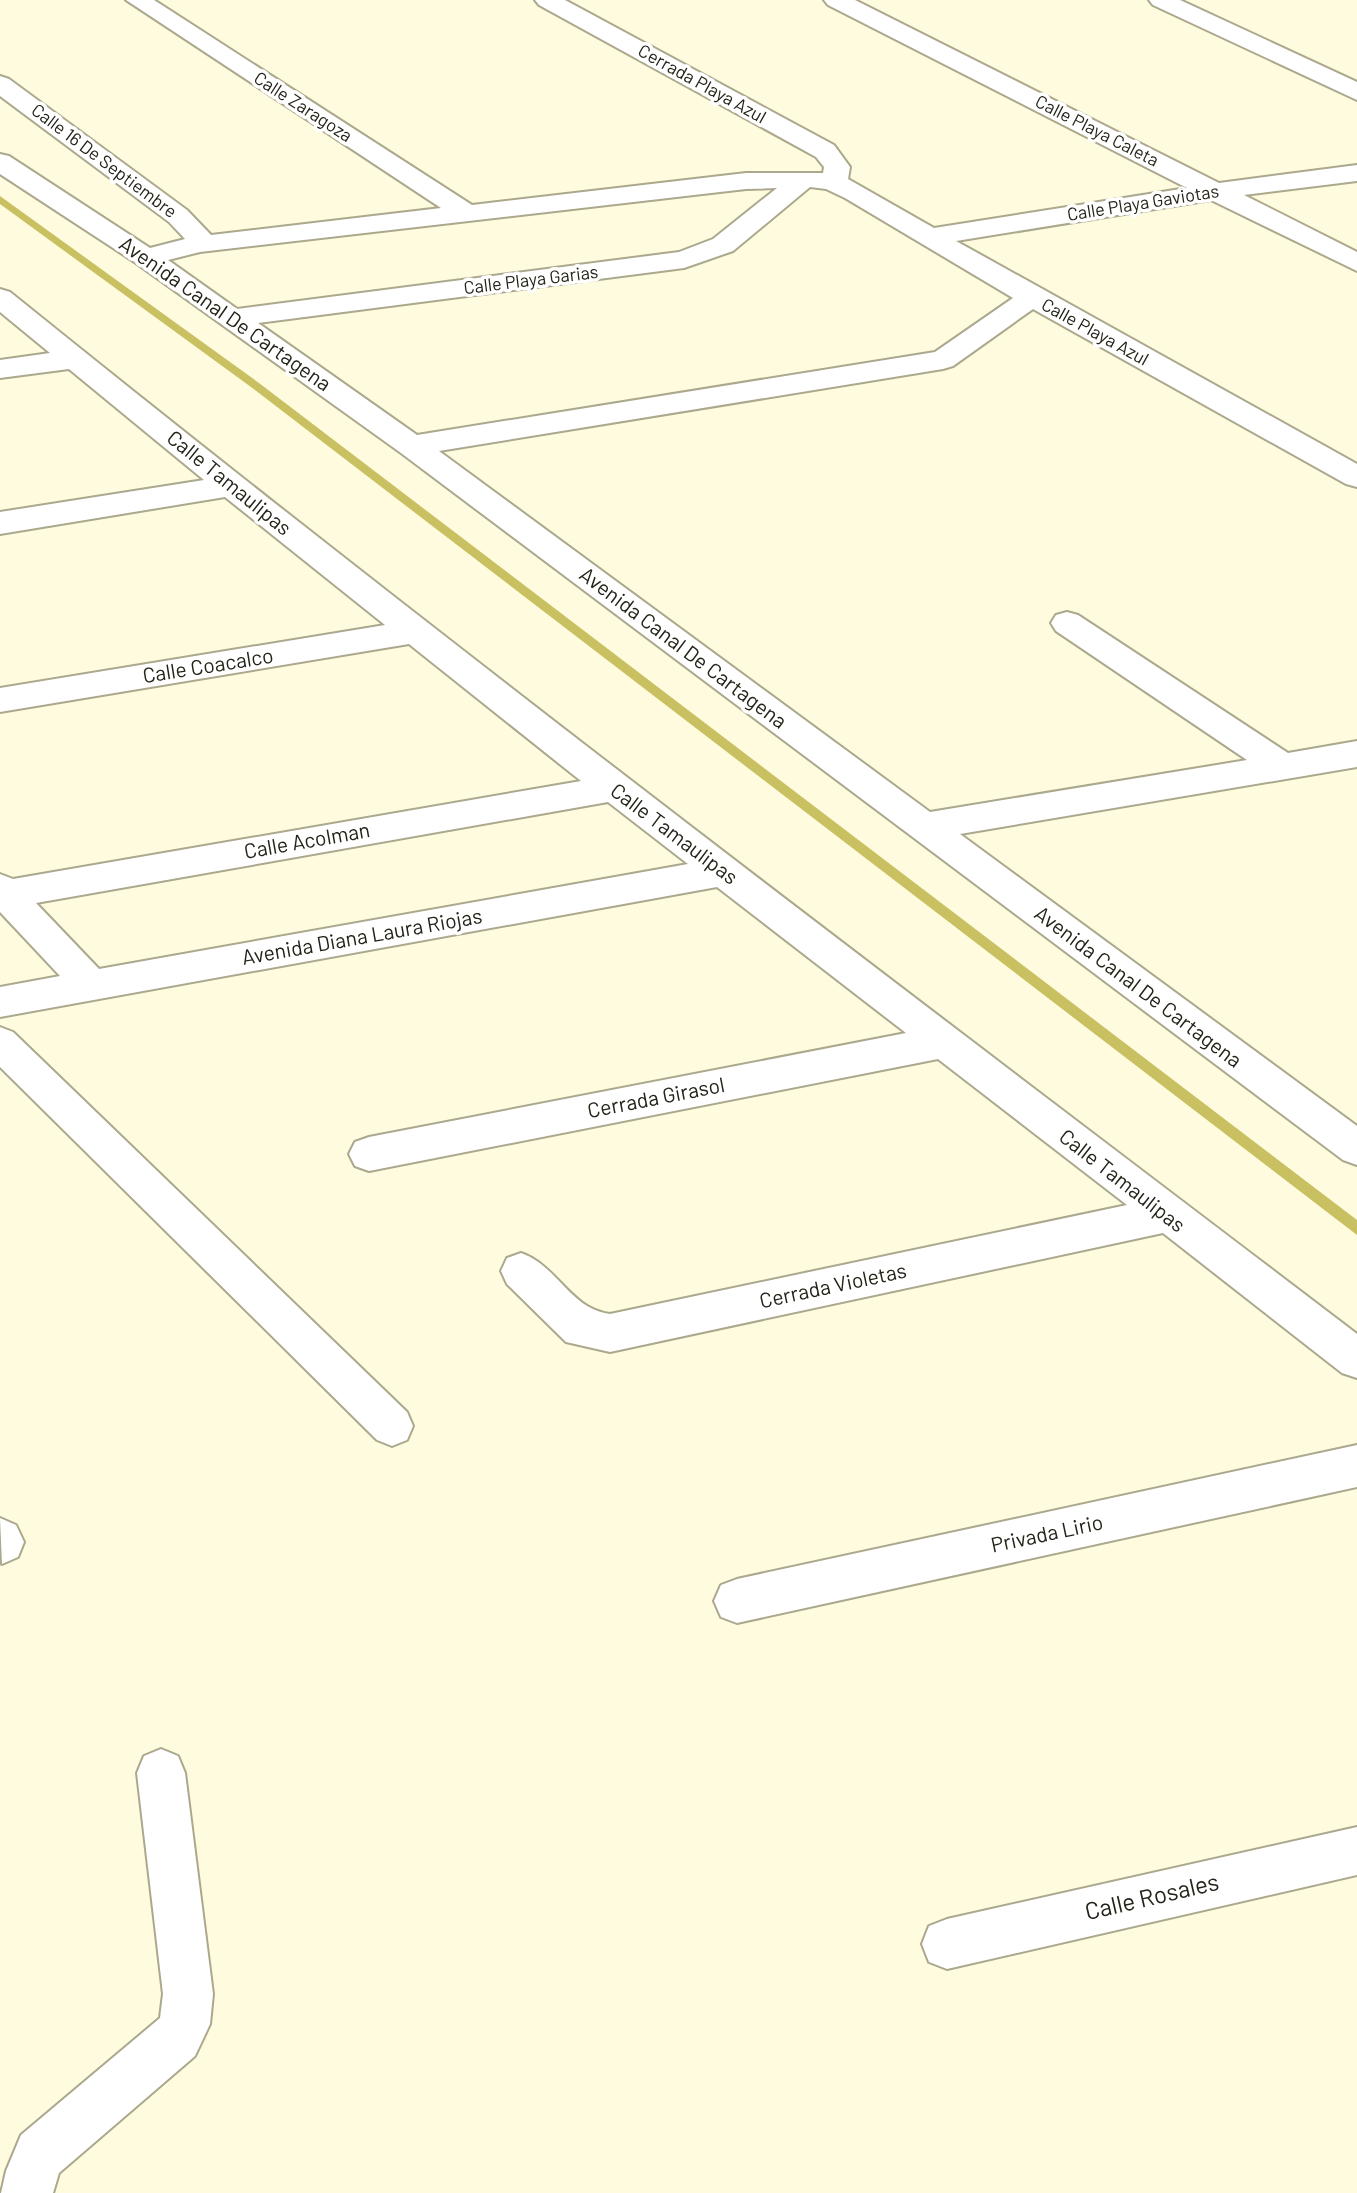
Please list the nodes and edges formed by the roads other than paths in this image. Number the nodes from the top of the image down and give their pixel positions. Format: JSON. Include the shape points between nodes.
{"nodes":[{"id":1,"x":138,"y":0,"type":"edge"},
{"id":2,"x":547,"y":0,"type":"edge"},
{"id":3,"x":836,"y":0,"type":"edge"},
{"id":4,"x":1161,"y":0,"type":"edge"},
{"id":5,"x":0,"y":84,"type":"edge"},
{"id":6,"x":1357,"y":92,"type":"edge"},
{"id":7,"x":0,"y":162,"type":"edge"},
{"id":8,"x":1357,"y":173,"type":"edge"},
{"id":9,"x":804,"y":179,"type":"junction"},
{"id":10,"x":834,"y":183,"type":"junction"},
{"id":11,"x":1216,"y":191,"type":"junction"},
{"id":12,"x":467,"y":214,"type":"junction"},
{"id":13,"x":929,"y":237,"type":"junction"},
{"id":14,"x":200,"y":244,"type":"junction"},
{"id":15,"x":146,"y":257,"type":"junction"},
{"id":16,"x":1357,"y":263,"type":"edge"},
{"id":17,"x":1032,"y":297,"type":"junction"},
{"id":18,"x":0,"y":298,"type":"edge"},
{"id":19,"x":233,"y":318,"type":"junction"},
{"id":20,"x":77,"y":359,"type":"junction"},
{"id":21,"x":0,"y":369,"type":"edge"},
{"id":22,"x":412,"y":446,"type":"junction"},
{"id":23,"x":1357,"y":477,"type":"edge"},
{"id":24,"x":231,"y":486,"type":"junction"},
{"id":25,"x":0,"y":523,"type":"edge"},
{"id":26,"x":1067,"y":622,"type":"dead end"},
{"id":27,"x":416,"y":631,"type":"junction"},
{"id":28,"x":0,"y":700,"type":"edge"},
{"id":29,"x":1357,"y":754,"type":"edge"},
{"id":30,"x":1282,"y":766,"type":"junction"},
{"id":31,"x":614,"y":788,"type":"junction"},
{"id":32,"x":923,"y":827,"type":"junction"},
{"id":33,"x":724,"y":872,"type":"junction"},
{"id":34,"x":2,"y":892,"type":"edge"},
{"id":35,"x":92,"y":986,"type":"junction"},
{"id":36,"x":0,"y":1002,"type":"edge"},
{"id":37,"x":943,"y":1042,"type":"junction"},
{"id":38,"x":0,"y":1043,"type":"edge"},
{"id":39,"x":1357,"y":1148,"type":"edge"},
{"id":40,"x":369,"y":1154,"type":"dead end"},
{"id":41,"x":1166,"y":1215,"type":"junction"},
{"id":42,"x":521,"y":1271,"type":"dead end"},
{"id":43,"x":1357,"y":1359,"type":"edge"},
{"id":44,"x":392,"y":1426,"type":"dead end"},
{"id":45,"x":1357,"y":1466,"type":"edge"},
{"id":46,"x":737,"y":1601,"type":"dead end"},
{"id":47,"x":162,"y":1773,"type":"dead end"},
{"id":48,"x":1357,"y":1851,"type":"edge"},
{"id":49,"x":947,"y":1944,"type":"dead end"},
{"id":50,"x":27,"y":2193,"type":"edge"}],
"edges":[{"from":1,"to":12,"type":"street","name":"Calle Zaragoza"},
{"from":2,"to":10,"type":"street","name":"Cerrada Playa Azul","via":[[825,151],[837,167]]},
{"from":3,"to":11,"type":"street","name":"Calle Playa Caleta"},
{"from":4,"to":6,"type":"street"},
{"from":5,"to":14,"type":"street","name":"Calle 16 De Septiembre","via":[[178,216]]},
{"from":7,"to":15,"type":"street","name":"Avenida Canal De Cartagena"},
{"from":8,"to":11,"type":"street","name":"Calle Playa Gaviotas"},
{"from":9,"to":10,"type":"street"},
{"from":9,"to":12,"type":"street","via":[[746,181]]},
{"from":9,"to":19,"type":"street","name":"Calle Playa Garias","via":[[723,245],[684,260]]},
{"from":10,"to":13,"type":"street","name":"Calle Playa Azul"},
{"from":11,"to":13,"type":"street","name":"Calle Playa Gaviotas"},
{"from":11,"to":16,"type":"street","name":"Calle Playa Caleta"},
{"from":12,"to":14,"type":"street"},
{"from":13,"to":17,"type":"street","name":"Calle Playa Azul"},
{"from":14,"to":15,"type":"street"},
{"from":15,"to":19,"type":"street","name":"Avenida Canal De Cartagena"},
{"from":17,"to":22,"type":"street","via":[[953,355],[932,362]]},
{"from":17,"to":23,"type":"street","name":"Calle Playa Azul"},
{"from":18,"to":20,"type":"street","name":"Calle Tamaulipas"},
{"from":19,"to":22,"type":"street","name":"Avenida Canal De Cartagena"},
{"from":20,"to":21,"type":"street"},
{"from":20,"to":24,"type":"street","name":"Calle Tamaulipas"},
{"from":22,"to":32,"type":"street","name":"Avenida Canal De Cartagena"},
{"from":24,"to":25,"type":"street"},
{"from":24,"to":27,"type":"street","name":"Calle Tamaulipas"},
{"from":26,"to":30,"type":"street"},
{"from":27,"to":28,"type":"street","name":"Calle Coacalco"},
{"from":27,"to":31,"type":"street","name":"Calle Tamaulipas"},
{"from":29,"to":30,"type":"street"},
{"from":30,"to":32,"type":"street"},
{"from":31,"to":33,"type":"street","name":"Calle Tamaulipas"},
{"from":31,"to":34,"type":"street","name":"Calle Acolman"},
{"from":32,"to":39,"type":"street","name":"Avenida Canal De Cartagena"},
{"from":33,"to":35,"type":"street","name":"Avenida Diana Laura Riojas"},
{"from":33,"to":37,"type":"street","name":"Calle Tamaulipas"},
{"from":34,"to":35,"type":"street"},
{"from":35,"to":36,"type":"street","name":"Avenida Diana Laura Riojas"},
{"from":37,"to":40,"type":"street","name":"Cerrada Girasol"},
{"from":37,"to":41,"type":"street","name":"Calle Tamaulipas"},
{"from":38,"to":44,"type":"street"},
{"from":41,"to":42,"type":"street","name":"Cerrada Violetas","via":[[610,1333],[581,1329]]},
{"from":41,"to":43,"type":"street","name":"Calle Tamaulipas"},
{"from":45,"to":46,"type":"street","name":"Privada Lirio"},
{"from":47,"to":50,"type":"street","via":[[188,1994],[185,2024],[165,2050],[40,2154]]},
{"from":48,"to":49,"type":"street","name":"Calle Rosales"}]}
